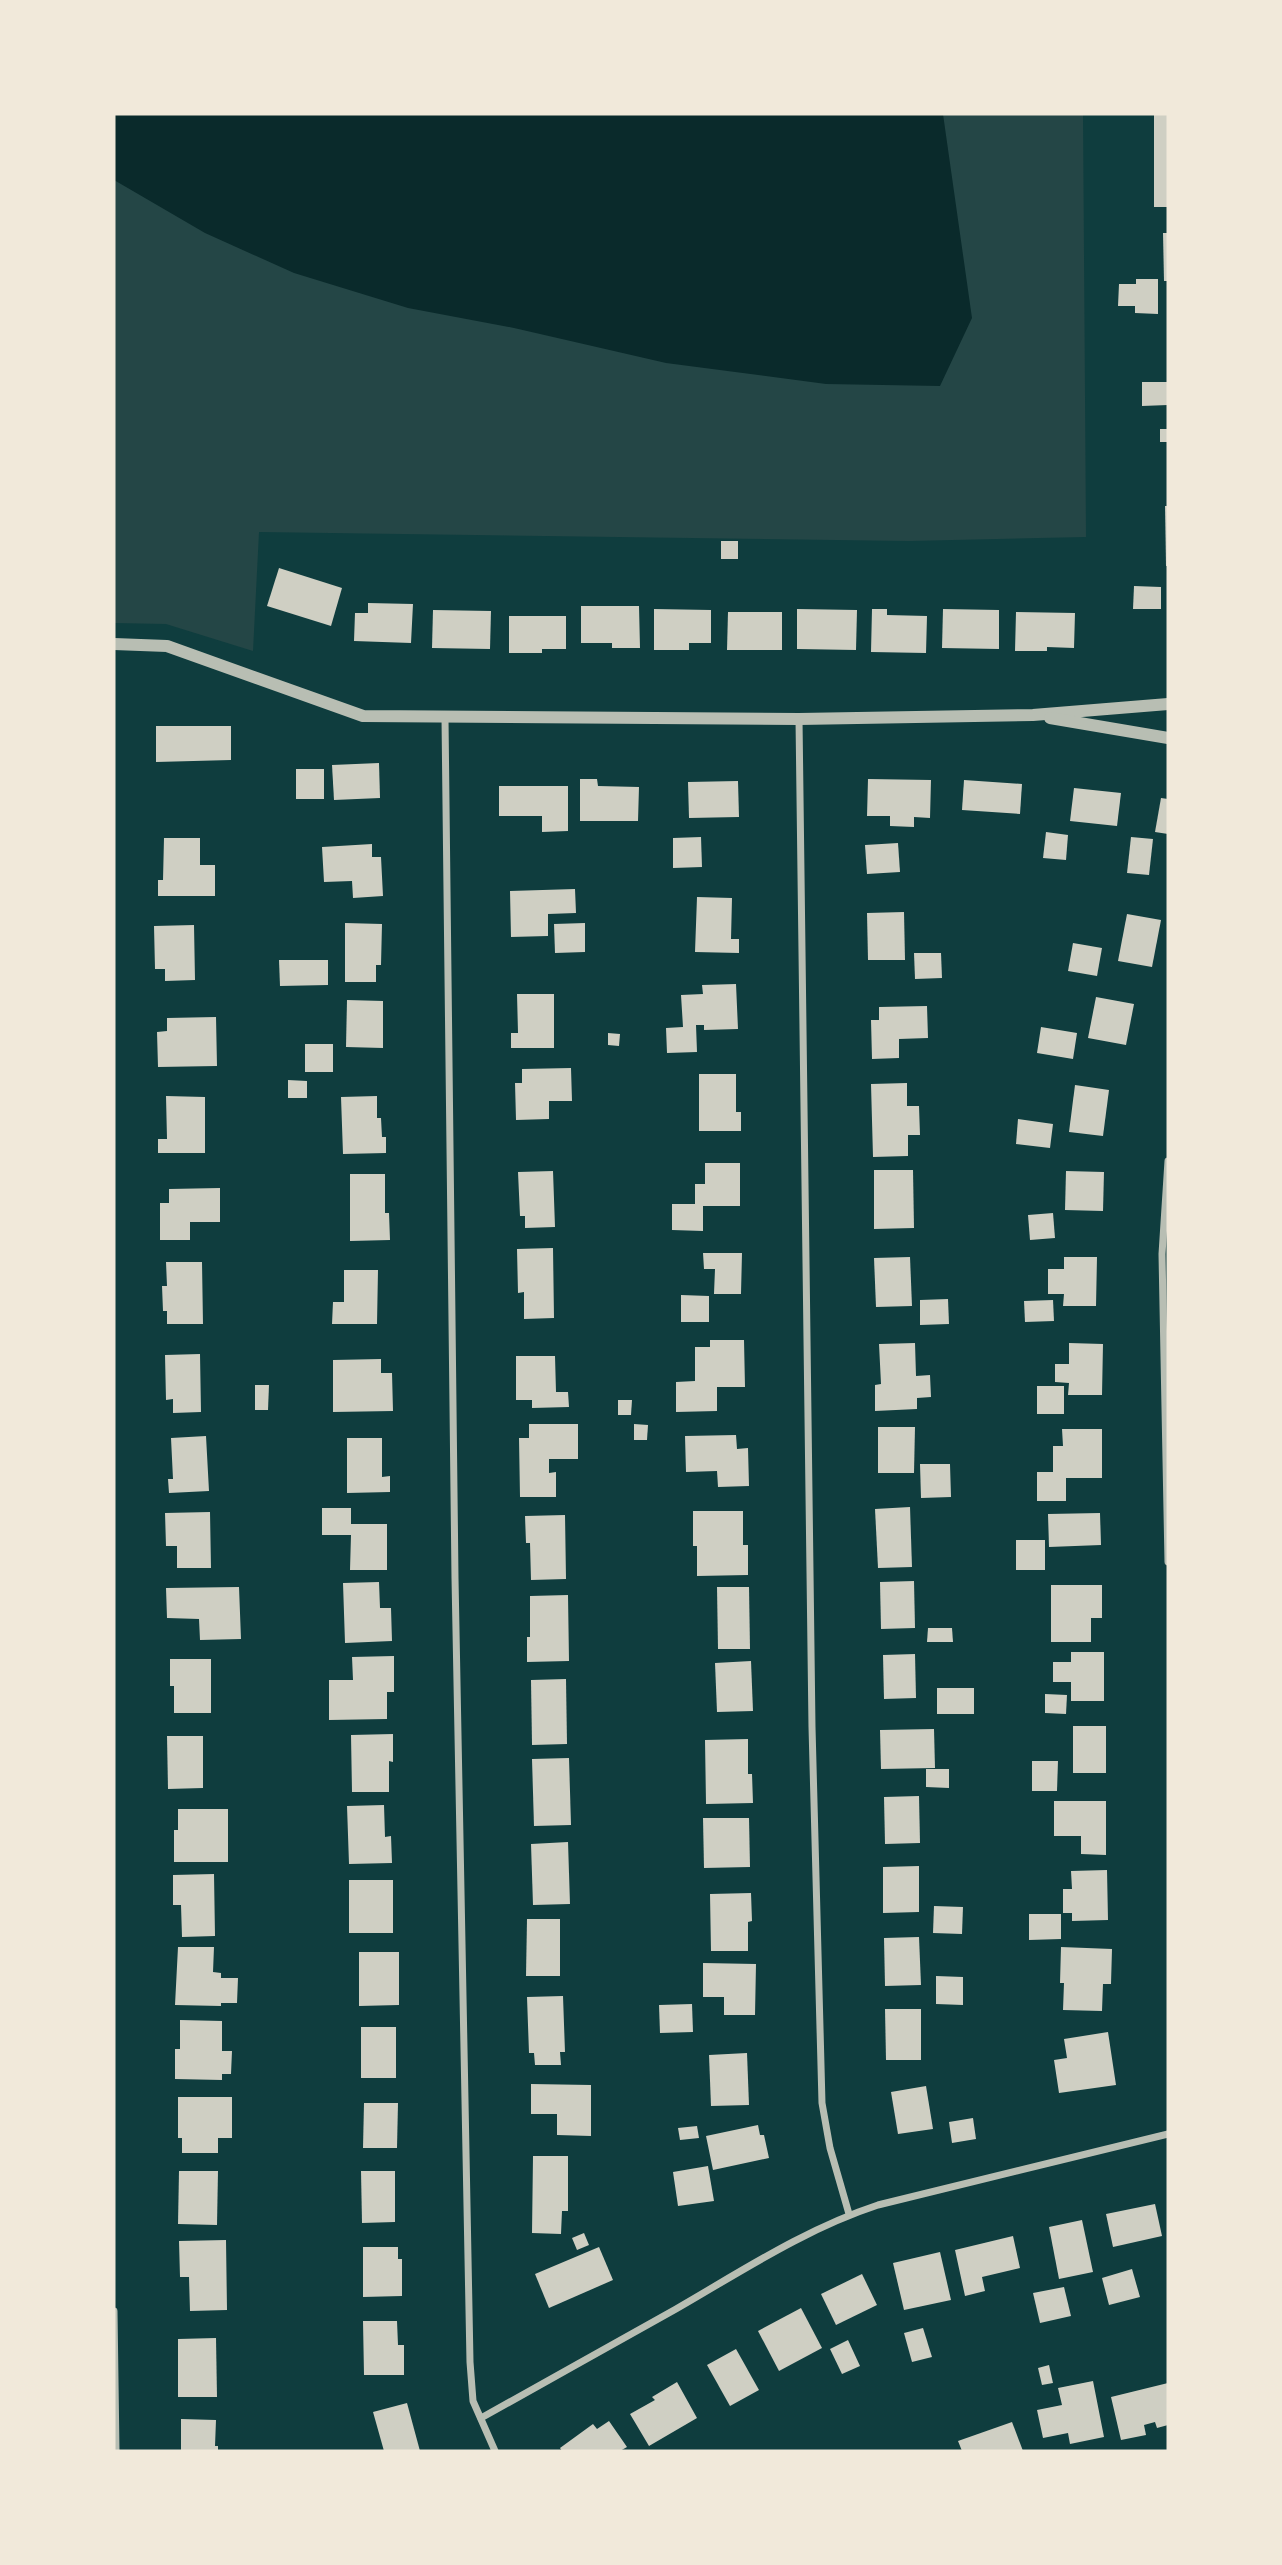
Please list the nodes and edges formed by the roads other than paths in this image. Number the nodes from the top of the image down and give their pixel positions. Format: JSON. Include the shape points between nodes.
{"nodes":[{"id":1,"x":114,"y":644,"type":"edge"},
{"id":2,"x":1168,"y":704,"type":"edge"},
{"id":3,"x":1033,"y":715,"type":"junction"},
{"id":4,"x":445,"y":719,"type":"junction"},
{"id":5,"x":799,"y":719,"type":"junction"},
{"id":6,"x":1168,"y":738,"type":"edge"},
{"id":7,"x":1168,"y":1160,"type":"edge"},
{"id":8,"x":1168,"y":1562,"type":"edge"},
{"id":9,"x":1168,"y":2134,"type":"edge"},
{"id":10,"x":849,"y":2214,"type":"junction"},
{"id":11,"x":114,"y":2311,"type":"edge"},
{"id":12,"x":481,"y":2418,"type":"junction"},
{"id":13,"x":116,"y":2451,"type":"edge"},
{"id":14,"x":495,"y":2451,"type":"edge"}],
"edges":[{"from":1,"to":4,"type":"street","via":[[167,646],[363,716]]},
{"from":2,"to":3,"type":"street"},
{"from":3,"to":5,"type":"street"},
{"from":3,"to":6,"type":"street"},
{"from":4,"to":5,"type":"street"},
{"from":4,"to":12,"type":"street","via":[[470,2362],[473,2401]]},
{"from":5,"to":10,"type":"street","via":[[812,1727],[822,2103]]},
{"from":7,"to":8,"type":"street","via":[[1162,1254]]},
{"from":9,"to":10,"type":"street"},
{"from":10,"to":12,"type":"street","via":[[802,2235]]},
{"from":11,"to":13,"type":"street"},
{"from":12,"to":14,"type":"street"}]}
